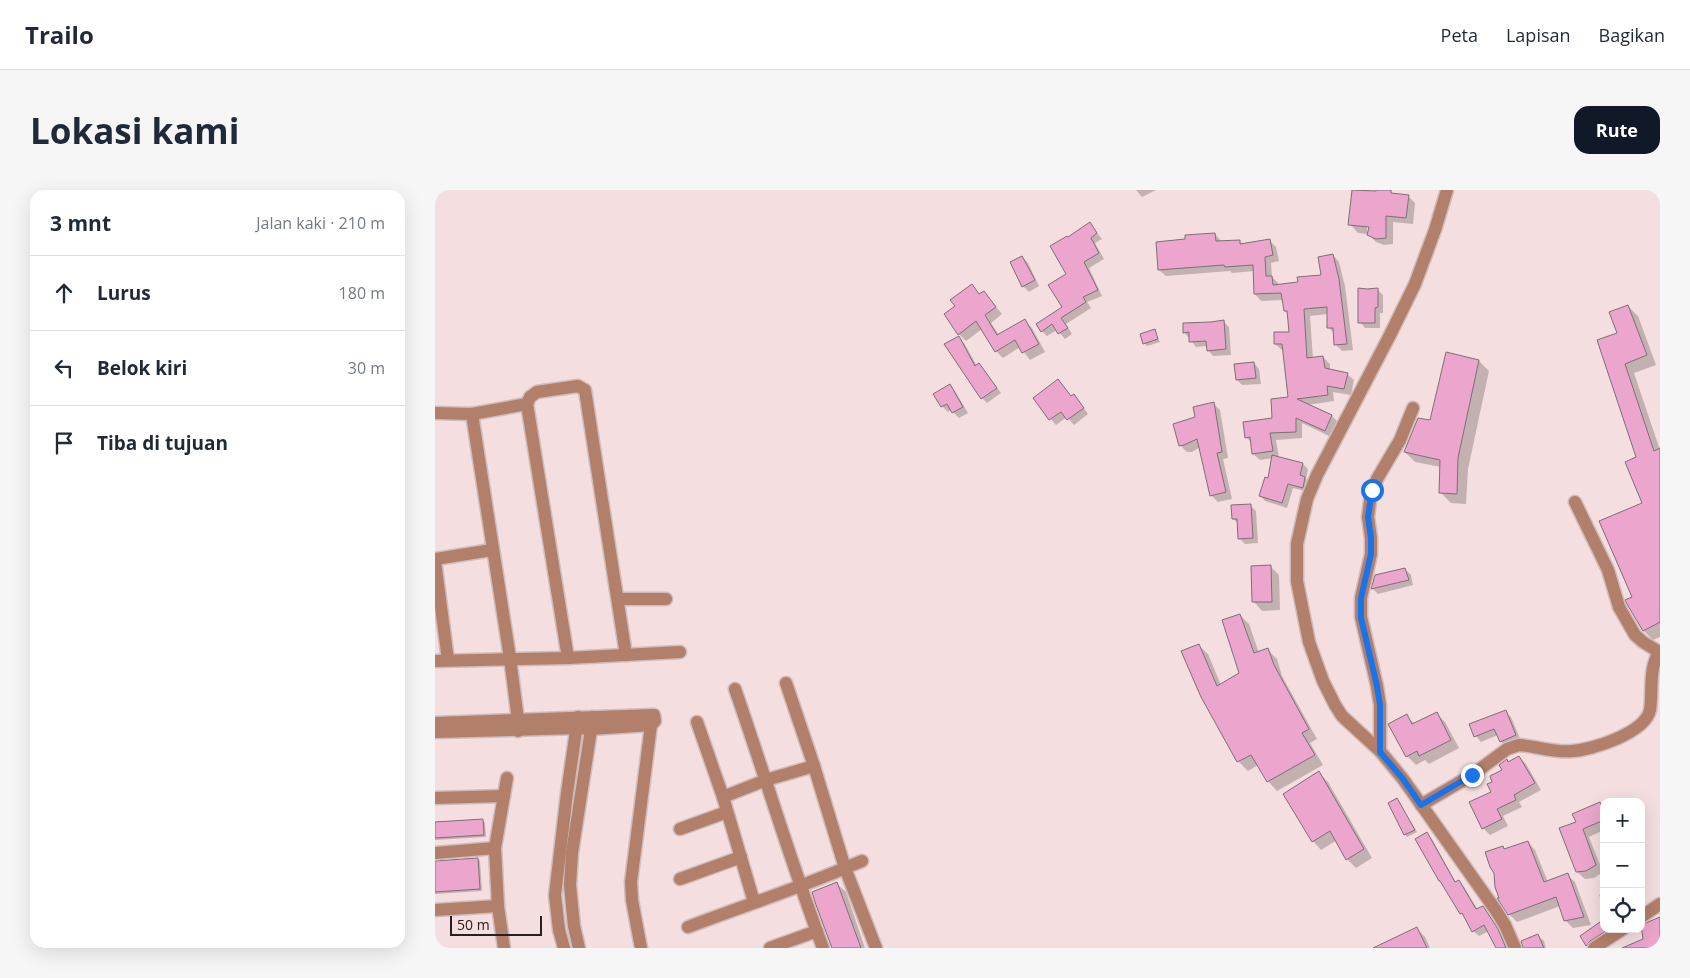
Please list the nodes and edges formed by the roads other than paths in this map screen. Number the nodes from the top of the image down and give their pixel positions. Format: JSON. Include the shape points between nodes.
{"nodes":[{"id":1,"x":1447,"y":190,"type":"edge"},
{"id":2,"x":527,"y":404,"type":"junction"},
{"id":3,"x":1413,"y":408,"type":"dead end"},
{"id":4,"x":435,"y":413,"type":"edge"},
{"id":5,"x":472,"y":414,"type":"junction"},
{"id":6,"x":1575,"y":502,"type":"dead end"},
{"id":7,"x":492,"y":550,"type":"junction"},
{"id":8,"x":435,"y":560,"type":"edge"},
{"id":9,"x":666,"y":599,"type":"dead end"},
{"id":10,"x":618,"y":600,"type":"junction"},
{"id":11,"x":1660,"y":651,"type":"edge"},
{"id":12,"x":680,"y":652,"type":"dead end"},
{"id":13,"x":626,"y":655,"type":"junction"},
{"id":14,"x":510,"y":658,"type":"junction"},
{"id":15,"x":568,"y":658,"type":"junction"},
{"id":16,"x":441,"y":660,"type":"edge"},
{"id":17,"x":786,"y":684,"type":"dead end"},
{"id":18,"x":735,"y":689,"type":"dead end"},
{"id":19,"x":697,"y":722,"type":"dead end"},
{"id":20,"x":435,"y":723,"type":"edge"},
{"id":21,"x":585,"y":723,"type":"junction"},
{"id":22,"x":518,"y":725,"type":"junction"},
{"id":23,"x":435,"y":732,"type":"edge"},
{"id":24,"x":1380,"y":752,"type":"junction"},
{"id":25,"x":814,"y":766,"type":"junction"},
{"id":26,"x":507,"y":778,"type":"dead end"},
{"id":27,"x":766,"y":780,"type":"junction"},
{"id":28,"x":504,"y":796,"type":"junction"},
{"id":29,"x":723,"y":797,"type":"junction"},
{"id":30,"x":435,"y":798,"type":"edge"},
{"id":31,"x":1421,"y":805,"type":"junction"},
{"id":32,"x":727,"y":812,"type":"junction"},
{"id":33,"x":680,"y":829,"type":"dead end"},
{"id":34,"x":495,"y":848,"type":"junction"},
{"id":35,"x":435,"y":853,"type":"edge"},
{"id":36,"x":741,"y":857,"type":"junction"},
{"id":37,"x":862,"y":861,"type":"dead end"},
{"id":38,"x":845,"y":868,"type":"junction"},
{"id":39,"x":680,"y":879,"type":"dead end"},
{"id":40,"x":800,"y":887,"type":"junction"},
{"id":41,"x":755,"y":902,"type":"junction"},
{"id":42,"x":1660,"y":904,"type":"edge"},
{"id":43,"x":497,"y":906,"type":"junction"},
{"id":44,"x":435,"y":910,"type":"edge"},
{"id":45,"x":1645,"y":914,"type":"edge"},
{"id":46,"x":688,"y":927,"type":"dead end"},
{"id":47,"x":817,"y":931,"type":"junction"},
{"id":48,"x":1617,"y":933,"type":"edge"},
{"id":49,"x":504,"y":948,"type":"edge"},
{"id":50,"x":564,"y":948,"type":"edge"},
{"id":51,"x":579,"y":948,"type":"edge"},
{"id":52,"x":641,"y":948,"type":"edge"},
{"id":53,"x":770,"y":948,"type":"edge"},
{"id":54,"x":823,"y":948,"type":"edge"},
{"id":55,"x":876,"y":948,"type":"edge"},
{"id":56,"x":1515,"y":948,"type":"edge"},
{"id":57,"x":1594,"y":948,"type":"edge"}],
"edges":[{"from":1,"to":24,"type":"street","via":[[1415,284],[1317,475],[1307,499],[1297,544],[1297,581],[1304,623],[1323,681],[1342,716]]},
{"from":2,"to":5,"type":"street"},
{"from":2,"to":10,"type":"street","via":[[537,392],[578,386],[585,390]]},
{"from":2,"to":15,"type":"street"},
{"from":3,"to":24,"type":"street","via":[[1400,440],[1377,479],[1368,517],[1371,554],[1361,598],[1361,618],[1380,705]]},
{"from":4,"to":5,"type":"street"},
{"from":5,"to":7,"type":"street"},
{"from":6,"to":11,"type":"street","via":[[1608,570],[1619,607],[1635,635]]},
{"from":7,"to":8,"type":"street"},
{"from":7,"to":14,"type":"street"},
{"from":8,"to":16,"type":"street"},
{"from":9,"to":10,"type":"street"},
{"from":10,"to":13,"type":"street"},
{"from":11,"to":31,"type":"street","via":[[1653,669],[1649,712],[1635,729],[1612,740],[1572,751],[1513,746]]},
{"from":12,"to":13,"type":"street"},
{"from":13,"to":15,"type":"street"},
{"from":14,"to":15,"type":"street"},
{"from":14,"to":16,"type":"street"},
{"from":14,"to":22,"type":"street"},
{"from":17,"to":25,"type":"street"},
{"from":18,"to":27,"type":"street"},
{"from":19,"to":29,"type":"street"},
{"from":20,"to":22,"type":"street"},
{"from":21,"to":22,"type":"street"},
{"from":21,"to":50,"type":"street","via":[[567,793],[555,895]]},
{"from":21,"to":51,"type":"street","via":[[570,885]]},
{"from":21,"to":52,"type":"street","via":[[654,715],[631,882]]},
{"from":22,"to":23,"type":"street"},
{"from":24,"to":31,"type":"street"},
{"from":25,"to":27,"type":"street"},
{"from":25,"to":38,"type":"street"},
{"from":26,"to":28,"type":"street"},
{"from":27,"to":29,"type":"street"},
{"from":27,"to":40,"type":"street"},
{"from":28,"to":30,"type":"street"},
{"from":28,"to":34,"type":"street"},
{"from":29,"to":32,"type":"street"},
{"from":31,"to":56,"type":"street","via":[[1495,909]]},
{"from":32,"to":33,"type":"street"},
{"from":32,"to":36,"type":"street"},
{"from":34,"to":35,"type":"street"},
{"from":34,"to":43,"type":"street"},
{"from":36,"to":39,"type":"street"},
{"from":36,"to":41,"type":"street"},
{"from":37,"to":38,"type":"street"},
{"from":38,"to":40,"type":"street"},
{"from":38,"to":55,"type":"street"},
{"from":40,"to":41,"type":"street"},
{"from":40,"to":47,"type":"street"},
{"from":41,"to":46,"type":"street"},
{"from":42,"to":45,"type":"street"},
{"from":43,"to":44,"type":"street"},
{"from":43,"to":49,"type":"street"},
{"from":47,"to":53,"type":"street"},
{"from":47,"to":54,"type":"street"},
{"from":48,"to":57,"type":"street"}]}
